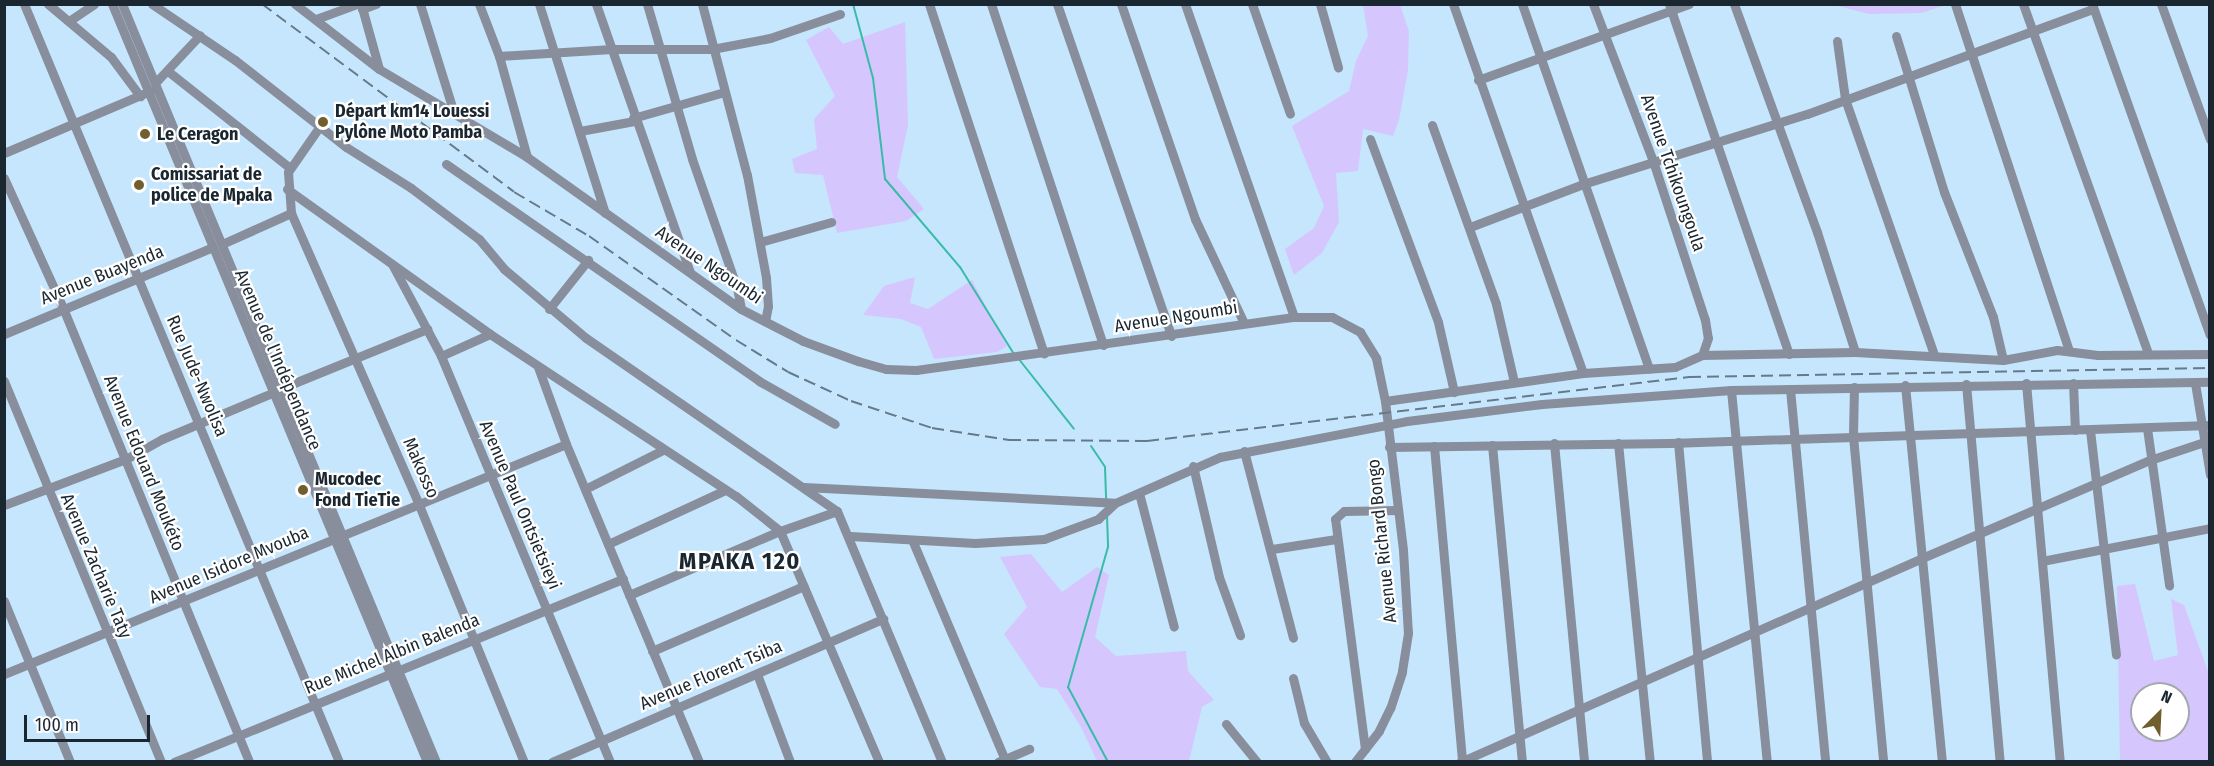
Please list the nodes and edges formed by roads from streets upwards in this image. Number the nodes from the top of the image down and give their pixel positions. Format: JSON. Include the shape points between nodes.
{"nodes":[{"id":1,"x":24,"y":4,"type":"edge"},
{"id":2,"x":48,"y":4,"type":"edge"},
{"id":3,"x":94,"y":4,"type":"edge"},
{"id":4,"x":112,"y":4,"type":"edge"},
{"id":5,"x":122,"y":4,"type":"edge"},
{"id":6,"x":152,"y":4,"type":"edge"},
{"id":7,"x":376,"y":4,"type":"edge"},
{"id":8,"x":420,"y":4,"type":"edge"},
{"id":9,"x":479,"y":4,"type":"edge"},
{"id":10,"x":538,"y":4,"type":"edge"},
{"id":11,"x":596,"y":4,"type":"edge"},
{"id":12,"x":647,"y":4,"type":"edge"},
{"id":13,"x":702,"y":4,"type":"edge"},
{"id":14,"x":929,"y":4,"type":"edge"},
{"id":15,"x":992,"y":4,"type":"edge"},
{"id":16,"x":1057,"y":4,"type":"edge"},
{"id":17,"x":1121,"y":4,"type":"edge"},
{"id":18,"x":1185,"y":4,"type":"edge"},
{"id":19,"x":1252,"y":4,"type":"edge"},
{"id":20,"x":1320,"y":4,"type":"edge"},
{"id":21,"x":1453,"y":4,"type":"edge"},
{"id":22,"x":1522,"y":4,"type":"edge"},
{"id":23,"x":1593,"y":4,"type":"edge"},
{"id":24,"x":1689,"y":4,"type":"edge"},
{"id":25,"x":1734,"y":4,"type":"edge"},
{"id":26,"x":1955,"y":4,"type":"edge"},
{"id":27,"x":2023,"y":4,"type":"edge"},
{"id":28,"x":2161,"y":4,"type":"edge"},
{"id":29,"x":297,"y":5,"type":"edge"},
{"id":30,"x":360,"y":6,"type":"edge"},
{"id":31,"x":2092,"y":7,"type":"edge"},
{"id":32,"x":1670,"y":8,"type":"edge"},
{"id":33,"x":840,"y":14,"type":"dead end"},
{"id":34,"x":316,"y":19,"type":"junction"},
{"id":35,"x":69,"y":21,"type":"junction"},
{"id":36,"x":2032,"y":32,"type":"junction"},
{"id":37,"x":1604,"y":33,"type":"junction"},
{"id":38,"x":200,"y":35,"type":"junction"},
{"id":39,"x":1896,"y":36,"type":"dead end"},
{"id":40,"x":1837,"y":41,"type":"dead end"},
{"id":41,"x":612,"y":49,"type":"junction"},
{"id":42,"x":712,"y":49,"type":"junction"},
{"id":43,"x":662,"y":50,"type":"junction"},
{"id":44,"x":555,"y":52,"type":"junction"},
{"id":45,"x":1972,"y":53,"type":"junction"},
{"id":46,"x":499,"y":56,"type":"junction"},
{"id":47,"x":1539,"y":57,"type":"junction"},
{"id":48,"x":1338,"y":67,"type":"dead end"},
{"id":49,"x":379,"y":69,"type":"junction"},
{"id":50,"x":169,"y":72,"type":"junction"},
{"id":51,"x":1909,"y":75,"type":"junction"},
{"id":52,"x":1479,"y":80,"type":"junction"},
{"id":53,"x":156,"y":82,"type":"junction"},
{"id":54,"x":150,"y":91,"type":"junction"},
{"id":55,"x":724,"y":92,"type":"junction"},
{"id":56,"x":140,"y":96,"type":"junction"},
{"id":57,"x":1845,"y":99,"type":"junction"},
{"id":58,"x":679,"y":108,"type":"junction"},
{"id":59,"x":454,"y":113,"type":"junction"},
{"id":60,"x":1290,"y":114,"type":"dead end"},
{"id":61,"x":634,"y":120,"type":"junction"},
{"id":62,"x":1778,"y":123,"type":"junction"},
{"id":63,"x":74,"y":124,"type":"junction"},
{"id":64,"x":1432,"y":125,"type":"dead end"},
{"id":65,"x":320,"y":126,"type":"junction"},
{"id":66,"x":580,"y":131,"type":"junction"},
{"id":67,"x":1370,"y":139,"type":"dead end"},
{"id":68,"x":2210,"y":139,"type":"edge"},
{"id":69,"x":1714,"y":142,"type":"junction"},
{"id":70,"x":4,"y":153,"type":"edge"},
{"id":71,"x":528,"y":157,"type":"junction"},
{"id":72,"x":1653,"y":161,"type":"junction"},
{"id":73,"x":446,"y":164,"type":"dead end"},
{"id":74,"x":290,"y":168,"type":"junction"},
{"id":75,"x":4,"y":178,"type":"edge"},
{"id":76,"x":1583,"y":184,"type":"junction"},
{"id":77,"x":287,"y":189,"type":"junction"},
{"id":78,"x":1526,"y":207,"type":"junction"},
{"id":79,"x":291,"y":213,"type":"junction"},
{"id":80,"x":605,"y":213,"type":"junction"},
{"id":81,"x":831,"y":222,"type":"dead end"},
{"id":82,"x":1470,"y":227,"type":"junction"},
{"id":83,"x":760,"y":242,"type":"junction"},
{"id":84,"x":217,"y":245,"type":"junction"},
{"id":85,"x":588,"y":260,"type":"junction"},
{"id":86,"x":392,"y":264,"type":"junction"},
{"id":87,"x":690,"y":272,"type":"junction"},
{"id":88,"x":136,"y":278,"type":"junction"},
{"id":89,"x":63,"y":308,"type":"junction"},
{"id":90,"x":549,"y":309,"type":"junction"},
{"id":91,"x":741,"y":309,"type":"junction"},
{"id":92,"x":1294,"y":317,"type":"junction"},
{"id":93,"x":765,"y":321,"type":"junction"},
{"id":94,"x":1244,"y":323,"type":"junction"},
{"id":95,"x":427,"y":330,"type":"junction"},
{"id":96,"x":4,"y":334,"type":"edge"},
{"id":97,"x":490,"y":334,"type":"junction"},
{"id":98,"x":2210,"y":335,"type":"edge"},
{"id":99,"x":1171,"y":336,"type":"junction"},
{"id":100,"x":1103,"y":345,"type":"junction"},
{"id":101,"x":2069,"y":350,"type":"junction"},
{"id":102,"x":1856,"y":352,"type":"junction"},
{"id":103,"x":1044,"y":354,"type":"junction"},
{"id":104,"x":1789,"y":354,"type":"junction"},
{"id":105,"x":1934,"y":354,"type":"junction"},
{"id":106,"x":2148,"y":354,"type":"junction"},
{"id":107,"x":2210,"y":354,"type":"edge"},
{"id":108,"x":1702,"y":355,"type":"junction"},
{"id":109,"x":441,"y":356,"type":"junction"},
{"id":110,"x":356,"y":357,"type":"junction"},
{"id":111,"x":2003,"y":360,"type":"junction"},
{"id":112,"x":538,"y":367,"type":"junction"},
{"id":113,"x":1649,"y":369,"type":"junction"},
{"id":114,"x":1583,"y":373,"type":"junction"},
{"id":115,"x":4,"y":381,"type":"edge"},
{"id":116,"x":1514,"y":382,"type":"junction"},
{"id":117,"x":2210,"y":382,"type":"edge"},
{"id":118,"x":2026,"y":383,"type":"junction"},
{"id":119,"x":2073,"y":383,"type":"junction"},
{"id":120,"x":2195,"y":383,"type":"junction"},
{"id":121,"x":1966,"y":384,"type":"junction"},
{"id":122,"x":1905,"y":385,"type":"junction"},
{"id":123,"x":1854,"y":387,"type":"junction"},
{"id":124,"x":282,"y":388,"type":"junction"},
{"id":125,"x":1731,"y":390,"type":"junction"},
{"id":126,"x":1790,"y":390,"type":"junction"},
{"id":127,"x":1454,"y":392,"type":"junction"},
{"id":128,"x":272,"y":393,"type":"junction"},
{"id":129,"x":1385,"y":401,"type":"junction"},
{"id":130,"x":1385,"y":413,"type":"joint"},
{"id":131,"x":199,"y":422,"type":"junction"},
{"id":132,"x":835,"y":424,"type":"dead end"},
{"id":133,"x":1387,"y":425,"type":"junction"},
{"id":134,"x":2205,"y":425,"type":"edge"},
{"id":135,"x":2147,"y":428,"type":"junction"},
{"id":136,"x":2075,"y":430,"type":"junction"},
{"id":137,"x":2090,"y":430,"type":"junction"},
{"id":138,"x":2030,"y":432,"type":"junction"},
{"id":139,"x":1970,"y":433,"type":"junction"},
{"id":140,"x":1910,"y":435,"type":"junction"},
{"id":141,"x":1853,"y":436,"type":"junction"},
{"id":142,"x":1793,"y":440,"type":"junction"},
{"id":143,"x":1734,"y":441,"type":"junction"},
{"id":144,"x":1678,"y":442,"type":"junction"},
{"id":145,"x":2204,"y":442,"type":"junction"},
{"id":146,"x":1554,"y":443,"type":"junction"},
{"id":147,"x":1618,"y":443,"type":"junction"},
{"id":148,"x":566,"y":444,"type":"junction"},
{"id":149,"x":1492,"y":445,"type":"junction"},
{"id":150,"x":1434,"y":446,"type":"junction"},
{"id":151,"x":1389,"y":447,"type":"junction"},
{"id":152,"x":663,"y":450,"type":"junction"},
{"id":153,"x":1244,"y":451,"type":"junction"},
{"id":154,"x":126,"y":459,"type":"junction"},
{"id":155,"x":2150,"y":460,"type":"junction"},
{"id":156,"x":1193,"y":466,"type":"junction"},
{"id":157,"x":490,"y":474,"type":"junction"},
{"id":158,"x":2210,"y":475,"type":"edge"},
{"id":159,"x":2094,"y":486,"type":"junction"},
{"id":160,"x":804,"y":487,"type":"junction"},
{"id":161,"x":46,"y":488,"type":"junction"},
{"id":162,"x":585,"y":489,"type":"junction"},
{"id":163,"x":723,"y":491,"type":"junction"},
{"id":164,"x":1139,"y":493,"type":"junction"},
{"id":165,"x":1115,"y":502,"type":"junction"},
{"id":166,"x":4,"y":505,"type":"edge"},
{"id":167,"x":420,"y":505,"type":"junction"},
{"id":168,"x":2037,"y":509,"type":"junction"},
{"id":169,"x":1398,"y":510,"type":"junction"},
{"id":170,"x":837,"y":511,"type":"junction"},
{"id":171,"x":2210,"y":528,"type":"edge"},
{"id":172,"x":780,"y":531,"type":"junction"},
{"id":173,"x":1980,"y":533,"type":"junction"},
{"id":174,"x":850,"y":536,"type":"junction"},
{"id":175,"x":339,"y":537,"type":"junction"},
{"id":176,"x":2161,"y":537,"type":"junction"},
{"id":177,"x":1336,"y":539,"type":"junction"},
{"id":178,"x":913,"y":542,"type":"junction"},
{"id":179,"x":608,"y":544,"type":"junction"},
{"id":180,"x":2103,"y":546,"type":"junction"},
{"id":181,"x":1272,"y":549,"type":"junction"},
{"id":182,"x":1922,"y":558,"type":"junction"},
{"id":183,"x":2042,"y":561,"type":"junction"},
{"id":184,"x":260,"y":571,"type":"junction"},
{"id":185,"x":622,"y":579,"type":"junction"},
{"id":186,"x":2169,"y":585,"type":"dead end"},
{"id":187,"x":804,"y":586,"type":"junction"},
{"id":188,"x":1866,"y":586,"type":"junction"},
{"id":189,"x":629,"y":595,"type":"junction"},
{"id":190,"x":4,"y":601,"type":"edge"},
{"id":191,"x":183,"y":604,"type":"junction"},
{"id":192,"x":547,"y":610,"type":"junction"},
{"id":193,"x":1809,"y":610,"type":"junction"},
{"id":194,"x":883,"y":620,"type":"junction"},
{"id":195,"x":1173,"y":627,"type":"dead end"},
{"id":196,"x":1756,"y":632,"type":"junction"},
{"id":197,"x":106,"y":634,"type":"junction"},
{"id":198,"x":1240,"y":635,"type":"dead end"},
{"id":199,"x":1293,"y":638,"type":"dead end"},
{"id":200,"x":472,"y":640,"type":"junction"},
{"id":201,"x":829,"y":642,"type":"junction"},
{"id":202,"x":652,"y":651,"type":"junction"},
{"id":203,"x":2116,"y":655,"type":"dead end"},
{"id":204,"x":1697,"y":659,"type":"junction"},
{"id":205,"x":31,"y":664,"type":"junction"},
{"id":206,"x":395,"y":672,"type":"junction"},
{"id":207,"x":4,"y":674,"type":"edge"},
{"id":208,"x":756,"y":674,"type":"junction"},
{"id":209,"x":1293,"y":678,"type":"dead end"},
{"id":210,"x":1642,"y":684,"type":"junction"},
{"id":211,"x":315,"y":703,"type":"junction"},
{"id":212,"x":676,"y":708,"type":"junction"},
{"id":213,"x":1580,"y":710,"type":"junction"},
{"id":214,"x":1226,"y":724,"type":"dead end"},
{"id":215,"x":238,"y":736,"type":"junction"},
{"id":216,"x":1521,"y":737,"type":"junction"},
{"id":217,"x":602,"y":740,"type":"junction"},
{"id":218,"x":1029,"y":749,"type":"dead end"},
{"id":219,"x":1365,"y":749,"type":"junction"},
{"id":220,"x":1003,"y":761,"type":"edge"},
{"id":221,"x":1461,"y":761,"type":"edge"},
{"id":222,"x":70,"y":762,"type":"edge"},
{"id":223,"x":162,"y":762,"type":"edge"},
{"id":224,"x":174,"y":762,"type":"edge"},
{"id":225,"x":249,"y":762,"type":"edge"},
{"id":226,"x":339,"y":762,"type":"edge"},
{"id":227,"x":427,"y":762,"type":"edge"},
{"id":228,"x":436,"y":762,"type":"edge"},
{"id":229,"x":524,"y":762,"type":"edge"},
{"id":230,"x":552,"y":762,"type":"edge"},
{"id":231,"x":610,"y":762,"type":"edge"},
{"id":232,"x":699,"y":762,"type":"edge"},
{"id":233,"x":790,"y":762,"type":"edge"},
{"id":234,"x":879,"y":762,"type":"edge"},
{"id":235,"x":942,"y":762,"type":"edge"},
{"id":236,"x":1257,"y":762,"type":"edge"},
{"id":237,"x":1327,"y":762,"type":"edge"},
{"id":238,"x":1355,"y":762,"type":"edge"},
{"id":239,"x":1522,"y":762,"type":"edge"},
{"id":240,"x":1584,"y":762,"type":"edge"},
{"id":241,"x":1650,"y":762,"type":"edge"},
{"id":242,"x":1707,"y":762,"type":"edge"},
{"id":243,"x":1767,"y":762,"type":"edge"},
{"id":244,"x":1825,"y":762,"type":"edge"},
{"id":245,"x":1883,"y":762,"type":"edge"},
{"id":246,"x":1942,"y":762,"type":"edge"},
{"id":247,"x":2000,"y":762,"type":"edge"},
{"id":248,"x":2060,"y":762,"type":"edge"}],
"edges":[{"from":1,"to":63,"type":"street","name":"Rue Jude-Nwolisa"},
{"from":2,"to":35,"type":"street"},
{"from":3,"to":35,"type":"street"},
{"from":4,"to":54,"type":"street","name":"Avenue de l'Indépendance"},
{"from":5,"to":53,"type":"street","name":"Avenue de l'Indépendance"},
{"from":6,"to":38,"type":"street"},
{"from":7,"to":30,"type":"street"},
{"from":8,"to":59,"type":"street"},
{"from":9,"to":46,"type":"street"},
{"from":10,"to":44,"type":"street"},
{"from":11,"to":41,"type":"street"},
{"from":12,"to":43,"type":"street"},
{"from":13,"to":42,"type":"street"},
{"from":14,"to":103,"type":"street"},
{"from":15,"to":100,"type":"street"},
{"from":16,"to":99,"type":"street"},
{"from":17,"to":94,"type":"street","via":[[1195,219]]},
{"from":18,"to":92,"type":"street"},
{"from":19,"to":60,"type":"street"},
{"from":20,"to":48,"type":"street"},
{"from":21,"to":52,"type":"street"},
{"from":22,"to":47,"type":"street"},
{"from":23,"to":37,"type":"street","name":"Avenue Tchikoungoula"},
{"from":24,"to":32,"type":"street"},
{"from":25,"to":62,"type":"street"},
{"from":26,"to":45,"type":"street"},
{"from":27,"to":36,"type":"street"},
{"from":28,"to":68,"type":"street"},
{"from":29,"to":34,"type":"street","name":"Avenue Ngoumbi"},
{"from":30,"to":34,"type":"street"},
{"from":30,"to":49,"type":"street"},
{"from":31,"to":36,"type":"street"},
{"from":31,"to":98,"type":"street"},
{"from":32,"to":37,"type":"street"},
{"from":32,"to":69,"type":"street"},
{"from":33,"to":42,"type":"street","via":[[770,38]]},
{"from":34,"to":49,"type":"street","name":"Avenue Ngoumbi"},
{"from":35,"to":56,"type":"street","via":[[111,57]]},
{"from":36,"to":45,"type":"street"},
{"from":36,"to":106,"type":"street"},
{"from":37,"to":47,"type":"street"},
{"from":37,"to":72,"type":"street","name":"Avenue Tchikoungoula"},
{"from":38,"to":50,"type":"street"},
{"from":38,"to":65,"type":"street"},
{"from":39,"to":51,"type":"street"},
{"from":40,"to":57,"type":"street"},
{"from":41,"to":43,"type":"street"},
{"from":41,"to":44,"type":"street"},
{"from":41,"to":61,"type":"street"},
{"from":42,"to":43,"type":"street"},
{"from":42,"to":55,"type":"street"},
{"from":43,"to":58,"type":"street"},
{"from":44,"to":46,"type":"street"},
{"from":44,"to":66,"type":"street"},
{"from":45,"to":51,"type":"street"},
{"from":45,"to":101,"type":"street"},
{"from":46,"to":71,"type":"street"},
{"from":47,"to":52,"type":"street"},
{"from":47,"to":76,"type":"street"},
{"from":49,"to":59,"type":"street","name":"Avenue Ngoumbi"},
{"from":50,"to":53,"type":"street"},
{"from":50,"to":74,"type":"street"},
{"from":51,"to":57,"type":"street"},
{"from":51,"to":111,"type":"street","via":[[1944,192],[1992,317]]},
{"from":52,"to":78,"type":"street"},
{"from":53,"to":84,"type":"street","name":"Avenue de l'Indépendance"},
{"from":54,"to":56,"type":"street"},
{"from":54,"to":84,"type":"street","name":"Avenue de l'Indépendance"},
{"from":55,"to":58,"type":"street"},
{"from":55,"to":83,"type":"street"},
{"from":56,"to":63,"type":"street"},
{"from":57,"to":62,"type":"street"},
{"from":57,"to":105,"type":"street"},
{"from":58,"to":61,"type":"street"},
{"from":58,"to":91,"type":"street"},
{"from":59,"to":71,"type":"street","name":"Avenue Ngoumbi"},
{"from":61,"to":66,"type":"street"},
{"from":61,"to":87,"type":"street"},
{"from":62,"to":69,"type":"street"},
{"from":62,"to":102,"type":"street"},
{"from":63,"to":70,"type":"street"},
{"from":63,"to":88,"type":"street","name":"Rue Jude-Nwolisa"},
{"from":64,"to":82,"type":"street"},
{"from":65,"to":74,"type":"street"},
{"from":65,"to":90,"type":"street","via":[[478,239]]},
{"from":66,"to":80,"type":"street"},
{"from":67,"to":127,"type":"street","via":[[1438,322]]},
{"from":69,"to":72,"type":"street"},
{"from":69,"to":104,"type":"street"},
{"from":71,"to":80,"type":"street","name":"Avenue Ngoumbi"},
{"from":72,"to":76,"type":"street"},
{"from":72,"to":108,"type":"street","name":"Avenue Tchikoungoula","via":[[1705,320],[1708,338]]},
{"from":73,"to":85,"type":"street"},
{"from":74,"to":77,"type":"street","name":"Makosso"},
{"from":75,"to":89,"type":"street","name":"Avenue Edouard Moukéto"},
{"from":76,"to":78,"type":"street"},
{"from":76,"to":113,"type":"street"},
{"from":77,"to":79,"type":"street","name":"Makosso"},
{"from":77,"to":86,"type":"street"},
{"from":78,"to":82,"type":"street"},
{"from":78,"to":114,"type":"street"},
{"from":79,"to":84,"type":"street","name":"Avenue Buayenda"},
{"from":79,"to":110,"type":"street","name":"Makosso"},
{"from":80,"to":87,"type":"street","name":"Avenue Ngoumbi"},
{"from":81,"to":83,"type":"street"},
{"from":82,"to":116,"type":"street","via":[[1496,304]]},
{"from":83,"to":93,"type":"street","via":[[768,306]]},
{"from":84,"to":88,"type":"street","name":"Avenue Buayenda"},
{"from":84,"to":124,"type":"street","name":"Avenue de l'Indépendance"},
{"from":84,"to":128,"type":"street","name":"Avenue de l'Indépendance"},
{"from":85,"to":90,"type":"street"},
{"from":85,"to":132,"type":"street","via":[[759,381]]},
{"from":86,"to":95,"type":"street","name":"Avenue Paul Ontsietsieyi"},
{"from":86,"to":97,"type":"street"},
{"from":87,"to":91,"type":"street","name":"Avenue Ngoumbi"},
{"from":88,"to":89,"type":"street","name":"Avenue Buayenda"},
{"from":88,"to":131,"type":"street","name":"Rue Jude-Nwolisa"},
{"from":89,"to":96,"type":"street","name":"Avenue Buayenda"},
{"from":89,"to":154,"type":"street","name":"Avenue Edouard Moukéto"},
{"from":90,"to":160,"type":"street","via":[[678,404]]},
{"from":91,"to":93,"type":"street","name":"Avenue Ngoumbi"},
{"from":92,"to":94,"type":"street","name":"Avenue Ngoumbi"},
{"from":92,"to":129,"type":"street","name":"Avenue Ngoumbi","via":[[1332,317],[1360,332],[1376,358]]},
{"from":93,"to":103,"type":"street","name":"Avenue Ngoumbi","via":[[803,341],[886,369],[916,370]]},
{"from":94,"to":99,"type":"street","name":"Avenue Ngoumbi"},
{"from":95,"to":109,"type":"street","name":"Avenue Paul Ontsietsieyi"},
{"from":95,"to":110,"type":"street"},
{"from":97,"to":109,"type":"street"},
{"from":97,"to":112,"type":"street"},
{"from":99,"to":100,"type":"street","name":"Avenue Ngoumbi"},
{"from":100,"to":103,"type":"street","name":"Avenue Ngoumbi"},
{"from":101,"to":106,"type":"street","via":[[2098,355]]},
{"from":101,"to":111,"type":"street"},
{"from":102,"to":104,"type":"street"},
{"from":102,"to":105,"type":"street"},
{"from":104,"to":108,"type":"street"},
{"from":105,"to":111,"type":"street"},
{"from":106,"to":107,"type":"street"},
{"from":108,"to":113,"type":"street","via":[[1675,367]]},
{"from":109,"to":157,"type":"street","name":"Avenue Paul Ontsietsieyi"},
{"from":110,"to":124,"type":"street"},
{"from":110,"to":167,"type":"street","name":"Makosso"},
{"from":112,"to":148,"type":"street"},
{"from":112,"to":152,"type":"street"},
{"from":113,"to":114,"type":"street"},
{"from":114,"to":116,"type":"street"},
{"from":115,"to":161,"type":"street","name":"Avenue Zacharie Taty"},
{"from":116,"to":127,"type":"street"},
{"from":117,"to":120,"type":"street"},
{"from":118,"to":119,"type":"street"},
{"from":118,"to":121,"type":"street"},
{"from":118,"to":138,"type":"street"},
{"from":119,"to":120,"type":"street"},
{"from":119,"to":136,"type":"street"},
{"from":120,"to":134,"type":"street"},
{"from":121,"to":122,"type":"street"},
{"from":121,"to":139,"type":"street"},
{"from":122,"to":123,"type":"street"},
{"from":122,"to":140,"type":"street"},
{"from":123,"to":126,"type":"street"},
{"from":123,"to":141,"type":"street"},
{"from":124,"to":175,"type":"street","name":"Avenue de l'Indépendance"},
{"from":125,"to":126,"type":"street"},
{"from":125,"to":133,"type":"street","via":[[1542,404]]},
{"from":125,"to":143,"type":"street"},
{"from":126,"to":142,"type":"street"},
{"from":127,"to":129,"type":"street"},
{"from":128,"to":131,"type":"street"},
{"from":128,"to":175,"type":"street","name":"Avenue de l'Indépendance"},
{"from":129,"to":130,"type":"street","name":"Avenue Ngoumbi"},
{"from":130,"to":133,"type":"street","name":"Avenue Richard Bongo"},
{"from":131,"to":154,"type":"street"},
{"from":131,"to":184,"type":"street","name":"Rue Jude-Nwolisa"},
{"from":133,"to":151,"type":"street","name":"Avenue Richard Bongo"},
{"from":133,"to":153,"type":"street"},
{"from":134,"to":135,"type":"street"},
{"from":134,"to":145,"type":"street"},
{"from":135,"to":137,"type":"street"},
{"from":135,"to":155,"type":"street"},
{"from":136,"to":137,"type":"street"},
{"from":136,"to":138,"type":"street"},
{"from":137,"to":159,"type":"street"},
{"from":138,"to":139,"type":"street"},
{"from":138,"to":168,"type":"street"},
{"from":139,"to":140,"type":"street"},
{"from":139,"to":173,"type":"street"},
{"from":140,"to":141,"type":"street"},
{"from":140,"to":182,"type":"street"},
{"from":141,"to":142,"type":"street"},
{"from":141,"to":188,"type":"street"},
{"from":142,"to":143,"type":"street"},
{"from":142,"to":193,"type":"street"},
{"from":143,"to":144,"type":"street"},
{"from":143,"to":196,"type":"street"},
{"from":144,"to":147,"type":"street"},
{"from":144,"to":204,"type":"street"},
{"from":145,"to":155,"type":"street"},
{"from":145,"to":158,"type":"street"},
{"from":146,"to":147,"type":"street"},
{"from":146,"to":149,"type":"street"},
{"from":146,"to":213,"type":"street"},
{"from":147,"to":210,"type":"street"},
{"from":148,"to":157,"type":"street","name":"Avenue Isidore Mvouba"},
{"from":148,"to":162,"type":"street"},
{"from":149,"to":150,"type":"street"},
{"from":149,"to":216,"type":"street"},
{"from":150,"to":151,"type":"street"},
{"from":150,"to":221,"type":"street"},
{"from":151,"to":169,"type":"street","name":"Avenue Richard Bongo"},
{"from":152,"to":162,"type":"street"},
{"from":152,"to":163,"type":"street"},
{"from":153,"to":156,"type":"street"},
{"from":153,"to":181,"type":"street"},
{"from":154,"to":161,"type":"street"},
{"from":154,"to":191,"type":"street","name":"Avenue Edouard Moukéto"},
{"from":155,"to":159,"type":"street"},
{"from":155,"to":176,"type":"street"},
{"from":156,"to":164,"type":"street"},
{"from":156,"to":198,"type":"street","via":[[1219,577]]},
{"from":157,"to":167,"type":"street","name":"Avenue Isidore Mvouba"},
{"from":157,"to":192,"type":"street","name":"Avenue Paul Ontsietsieyi"},
{"from":159,"to":168,"type":"street"},
{"from":159,"to":180,"type":"street"},
{"from":160,"to":165,"type":"street"},
{"from":160,"to":170,"type":"street"},
{"from":161,"to":166,"type":"street"},
{"from":161,"to":197,"type":"street","name":"Avenue Zacharie Taty"},
{"from":162,"to":179,"type":"street"},
{"from":163,"to":172,"type":"street"},
{"from":163,"to":179,"type":"street"},
{"from":164,"to":165,"type":"street"},
{"from":164,"to":195,"type":"street"},
{"from":165,"to":178,"type":"street","via":[[1098,519],[1044,539]]},
{"from":167,"to":175,"type":"street","name":"Avenue Isidore Mvouba"},
{"from":167,"to":200,"type":"street","name":"Makosso"},
{"from":168,"to":173,"type":"street"},
{"from":168,"to":183,"type":"street"},
{"from":169,"to":177,"type":"street","via":[[1338,513]]},
{"from":169,"to":219,"type":"street","name":"Avenue Richard Bongo","via":[[1408,633],[1402,672],[1390,708]]},
{"from":170,"to":172,"type":"street"},
{"from":170,"to":174,"type":"street"},
{"from":171,"to":176,"type":"street"},
{"from":172,"to":187,"type":"street"},
{"from":172,"to":189,"type":"street"},
{"from":173,"to":182,"type":"street"},
{"from":173,"to":247,"type":"street"},
{"from":174,"to":178,"type":"street"},
{"from":174,"to":194,"type":"street"},
{"from":175,"to":184,"type":"street","name":"Avenue Isidore Mvouba"},
{"from":175,"to":206,"type":"street","name":"Avenue de l'Indépendance"},
{"from":176,"to":180,"type":"street"},
{"from":176,"to":186,"type":"street"},
{"from":177,"to":181,"type":"street"},
{"from":177,"to":219,"type":"street"},
{"from":178,"to":220,"type":"street"},
{"from":179,"to":185,"type":"street"},
{"from":180,"to":183,"type":"street"},
{"from":180,"to":203,"type":"street"},
{"from":181,"to":199,"type":"street"},
{"from":182,"to":188,"type":"street"},
{"from":182,"to":246,"type":"street"},
{"from":183,"to":248,"type":"street"},
{"from":184,"to":191,"type":"street","name":"Avenue Isidore Mvouba"},
{"from":184,"to":211,"type":"street","name":"Rue Jude-Nwolisa"},
{"from":185,"to":189,"type":"street"},
{"from":185,"to":192,"type":"street","name":"Rue Michel Albin Balenda"},
{"from":187,"to":201,"type":"street"},
{"from":187,"to":202,"type":"street"},
{"from":188,"to":193,"type":"street"},
{"from":188,"to":245,"type":"street"},
{"from":189,"to":202,"type":"street"},
{"from":190,"to":205,"type":"street"},
{"from":191,"to":197,"type":"street","name":"Avenue Isidore Mvouba"},
{"from":191,"to":215,"type":"street","name":"Avenue Edouard Moukéto"},
{"from":192,"to":200,"type":"street","name":"Rue Michel Albin Balenda"},
{"from":192,"to":217,"type":"street","name":"Avenue Paul Ontsietsieyi"},
{"from":193,"to":196,"type":"street"},
{"from":193,"to":244,"type":"street"},
{"from":194,"to":201,"type":"street","name":"Avenue Florent Tsiba"},
{"from":194,"to":235,"type":"street"},
{"from":196,"to":204,"type":"street"},
{"from":196,"to":243,"type":"street"},
{"from":197,"to":205,"type":"street","name":"Avenue Isidore Mvouba"},
{"from":197,"to":223,"type":"street","name":"Avenue Zacharie Taty"},
{"from":200,"to":206,"type":"street","name":"Rue Michel Albin Balenda"},
{"from":200,"to":229,"type":"street","name":"Makosso"},
{"from":201,"to":208,"type":"street","name":"Avenue Florent Tsiba"},
{"from":201,"to":234,"type":"street"},
{"from":202,"to":212,"type":"street"},
{"from":204,"to":210,"type":"street"},
{"from":204,"to":242,"type":"street"},
{"from":205,"to":207,"type":"street","name":"Avenue Isidore Mvouba"},
{"from":205,"to":222,"type":"street"},
{"from":206,"to":211,"type":"street","name":"Rue Michel Albin Balenda"},
{"from":206,"to":227,"type":"street","name":"Avenue de l'Indépendance"},
{"from":206,"to":228,"type":"street","name":"Avenue de l'Indépendance"},
{"from":208,"to":212,"type":"street","name":"Avenue Florent Tsiba"},
{"from":208,"to":233,"type":"street"},
{"from":209,"to":237,"type":"street","via":[[1304,723]]},
{"from":210,"to":213,"type":"street"},
{"from":210,"to":241,"type":"street"},
{"from":211,"to":215,"type":"street","name":"Rue Michel Albin Balenda"},
{"from":211,"to":226,"type":"street","name":"Rue Jude-Nwolisa"},
{"from":212,"to":217,"type":"street","name":"Avenue Florent Tsiba"},
{"from":212,"to":232,"type":"street"},
{"from":213,"to":216,"type":"street"},
{"from":213,"to":240,"type":"street"},
{"from":214,"to":236,"type":"street"},
{"from":215,"to":224,"type":"street","name":"Rue Michel Albin Balenda"},
{"from":215,"to":225,"type":"street","name":"Avenue Edouard Moukéto"},
{"from":216,"to":221,"type":"street"},
{"from":216,"to":239,"type":"street"},
{"from":217,"to":230,"type":"street","name":"Avenue Florent Tsiba"},
{"from":217,"to":231,"type":"street","name":"Avenue Paul Ontsietsieyi"},
{"from":218,"to":220,"type":"street"},
{"from":219,"to":238,"type":"street","name":"Avenue Richard Bongo"}]}
